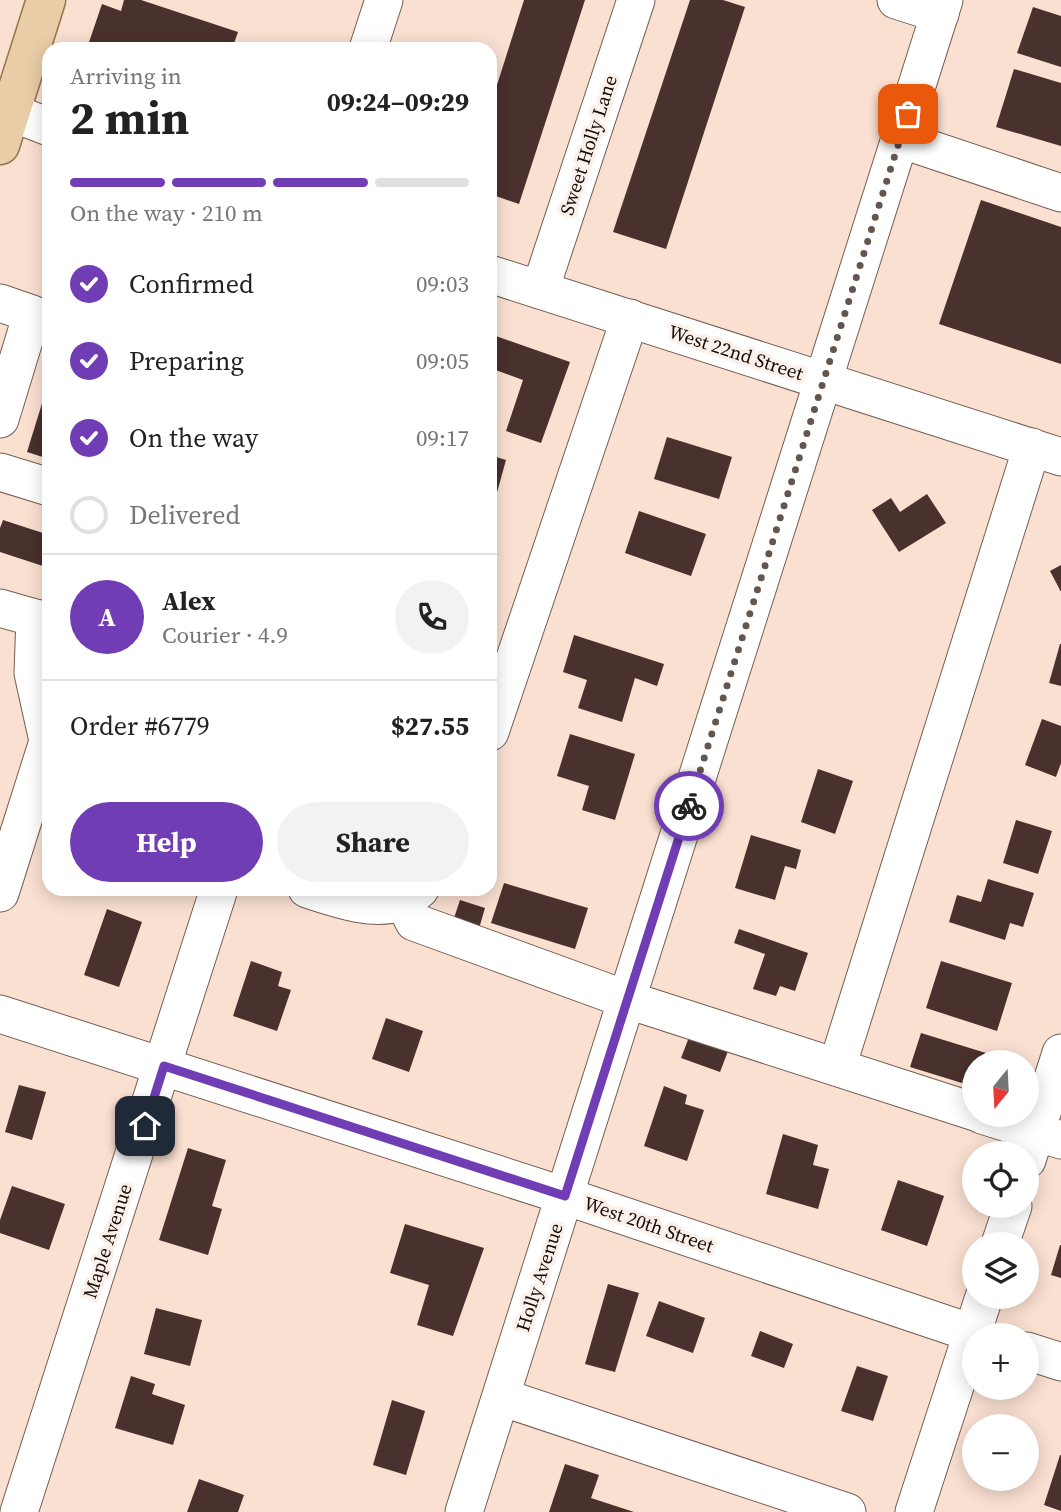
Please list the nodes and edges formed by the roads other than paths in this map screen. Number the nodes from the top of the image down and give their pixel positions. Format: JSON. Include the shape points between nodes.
{"nodes":[{"id":1,"x":46,"y":0,"type":"edge"},
{"id":2,"x":384,"y":0,"type":"edge"},
{"id":3,"x":636,"y":0,"type":"edge"},
{"id":4,"x":896,"y":0,"type":"edge"},
{"id":5,"x":942,"y":7,"type":"edge"},
{"id":6,"x":370,"y":42,"type":"edge"},
{"id":7,"x":3,"y":122,"type":"edge"},
{"id":8,"x":42,"y":126,"type":"edge"},
{"id":9,"x":900,"y":139,"type":"junction"},
{"id":10,"x":1061,"y":193,"type":"edge"},
{"id":11,"x":497,"y":276,"type":"edge"},
{"id":12,"x":540,"y":289,"type":"junction"},
{"id":13,"x":0,"y":303,"type":"edge"},
{"id":14,"x":629,"y":318,"type":"junction"},
{"id":15,"x":824,"y":380,"type":"junction"},
{"id":16,"x":3,"y":397,"type":"edge"},
{"id":17,"x":1046,"y":452,"type":"edge"},
{"id":18,"x":0,"y":472,"type":"edge"},
{"id":19,"x":42,"y":485,"type":"edge"},
{"id":20,"x":0,"y":608,"type":"edge"},
{"id":21,"x":42,"y":620,"type":"edge"},
{"id":22,"x":42,"y":710,"type":"edge"},
{"id":23,"x":497,"y":711,"type":"edge"},
{"id":24,"x":42,"y":760,"type":"edge"},
{"id":25,"x":3,"y":876,"type":"edge"},
{"id":26,"x":217,"y":896,"type":"edge"},
{"id":27,"x":329,"y":896,"type":"edge"},
{"id":28,"x":409,"y":896,"type":"edge"},
{"id":29,"x":412,"y":896,"type":"edge"},
{"id":30,"x":628,"y":999,"type":"junction"},
{"id":31,"x":0,"y":1014,"type":"edge"},
{"id":32,"x":1061,"y":1053,"type":"edge"},
{"id":33,"x":164,"y":1066,"type":"junction"},
{"id":34,"x":837,"y":1067,"type":"junction"},
{"id":35,"x":962,"y":1108,"type":"edge"},
{"id":36,"x":1006,"y":1127,"type":"edge"},
{"id":37,"x":1041,"y":1144,"type":"edge"},
{"id":38,"x":565,"y":1196,"type":"junction"},
{"id":39,"x":962,"y":1330,"type":"edge"},
{"id":40,"x":1039,"y":1355,"type":"edge"},
{"id":41,"x":1061,"y":1362,"type":"edge"},
{"id":42,"x":962,"y":1372,"type":"edge"},
{"id":43,"x":501,"y":1396,"type":"junction"},
{"id":44,"x":19,"y":1512,"type":"edge"},
{"id":45,"x":464,"y":1512,"type":"edge"},
{"id":46,"x":847,"y":1512,"type":"edge"},
{"id":47,"x":914,"y":1512,"type":"edge"}],
"edges":[{"from":1,"to":7,"type":"main road"},
{"from":2,"to":6,"type":"street"},
{"from":3,"to":12,"type":"street","name":"Sweet Holly Lane"},
{"from":4,"to":5,"type":"street"},
{"from":5,"to":9,"type":"street","name":"Holly Avenue"},
{"from":7,"to":8,"type":"street"},
{"from":9,"to":10,"type":"street"},
{"from":9,"to":15,"type":"street","name":"Holly Avenue"},
{"from":11,"to":12,"type":"street","name":"West 22nd Street"},
{"from":12,"to":14,"type":"street","name":"West 22nd Street"},
{"from":13,"to":16,"type":"street","via":[[32,314]]},
{"from":14,"to":15,"type":"street","name":"West 22nd Street"},
{"from":14,"to":23,"type":"street"},
{"from":15,"to":17,"type":"street","name":"West 22nd Street"},
{"from":15,"to":30,"type":"street","name":"Holly Avenue"},
{"from":17,"to":34,"type":"street"},
{"from":18,"to":19,"type":"street"},
{"from":20,"to":21,"type":"street"},
{"from":21,"to":22,"type":"street","via":[[33,673]]},
{"from":24,"to":25,"type":"street"},
{"from":26,"to":33,"type":"street","name":"Maple Avenue"},
{"from":27,"to":28,"type":"street","via":[[379,906]]},
{"from":29,"to":30,"type":"street","via":[[414,922]]},
{"from":30,"to":34,"type":"street"},
{"from":30,"to":38,"type":"street","name":"Holly Avenue"},
{"from":31,"to":33,"type":"street","name":"West 20th Street"},
{"from":32,"to":37,"type":"street"},
{"from":33,"to":38,"type":"street","name":"West 20th Street"},
{"from":33,"to":44,"type":"street","name":"Maple Avenue"},
{"from":34,"to":35,"type":"street"},
{"from":36,"to":37,"type":"street"},
{"from":38,"to":39,"type":"street","name":"West 20th Street"},
{"from":38,"to":43,"type":"street","name":"Holly Avenue"},
{"from":40,"to":41,"type":"street"},
{"from":42,"to":47,"type":"street"},
{"from":43,"to":45,"type":"street","name":"Holly Avenue"},
{"from":43,"to":46,"type":"street"}]}
